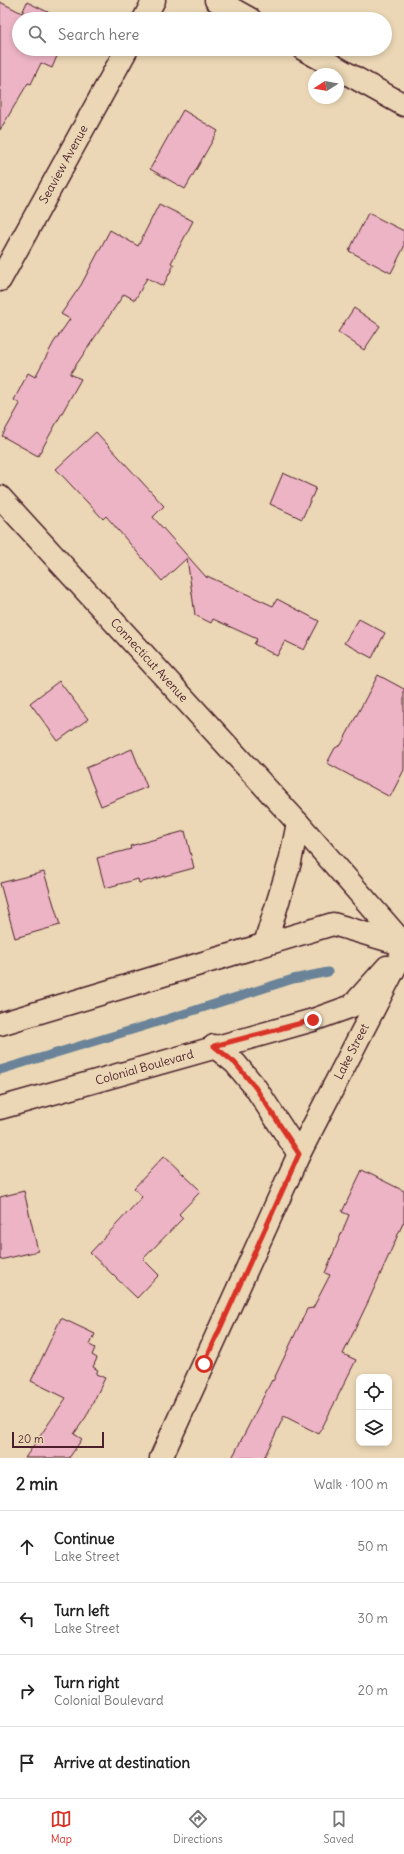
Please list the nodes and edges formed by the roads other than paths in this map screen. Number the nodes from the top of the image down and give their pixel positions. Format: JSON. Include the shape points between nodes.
{"nodes":[{"id":1,"x":154,"y":0,"type":"edge"},
{"id":2,"x":216,"y":0,"type":"edge"},
{"id":3,"x":148,"y":12,"type":"edge"},
{"id":4,"x":237,"y":12,"type":"edge"},
{"id":5,"x":123,"y":56,"type":"edge"},
{"id":6,"x":316,"y":56,"type":"edge"},
{"id":7,"x":404,"y":105,"type":"edge"},
{"id":8,"x":0,"y":280,"type":"edge"},
{"id":9,"x":0,"y":497,"type":"edge"},
{"id":10,"x":298,"y":823,"type":"junction"},
{"id":11,"x":265,"y":944,"type":"junction"},
{"id":12,"x":404,"y":947,"type":"edge"},
{"id":13,"x":0,"y":1024,"type":"edge"},
{"id":14,"x":214,"y":1046,"type":"junction"},
{"id":15,"x":0,"y":1108,"type":"edge"},
{"id":16,"x":299,"y":1154,"type":"junction"},
{"id":17,"x":161,"y":1458,"type":"edge"}],
"edges":[{"from":1,"to":3,"type":"street"},
{"from":2,"to":4,"type":"street"},
{"from":5,"to":8,"type":"street","name":"Seaview Avenue"},
{"from":6,"to":7,"type":"street"},
{"from":9,"to":10,"type":"street","name":"Connecticut Avenue"},
{"from":10,"to":11,"type":"street","via":[[282,892]]},
{"from":10,"to":12,"type":"street","name":"Connecticut Avenue"},
{"from":11,"to":12,"type":"street","via":[[333,924]]},
{"from":11,"to":13,"type":"street"},
{"from":12,"to":14,"type":"street","name":"Colonial Boulevard","via":[[352,1006],[313,1020]]},
{"from":12,"to":16,"type":"street","name":"Lake Street"},
{"from":14,"to":15,"type":"street","name":"Colonial Boulevard"},
{"from":14,"to":16,"type":"street","via":[[235,1063],[255,1087]]},
{"from":16,"to":17,"type":"street","name":"Lake Street"}]}
